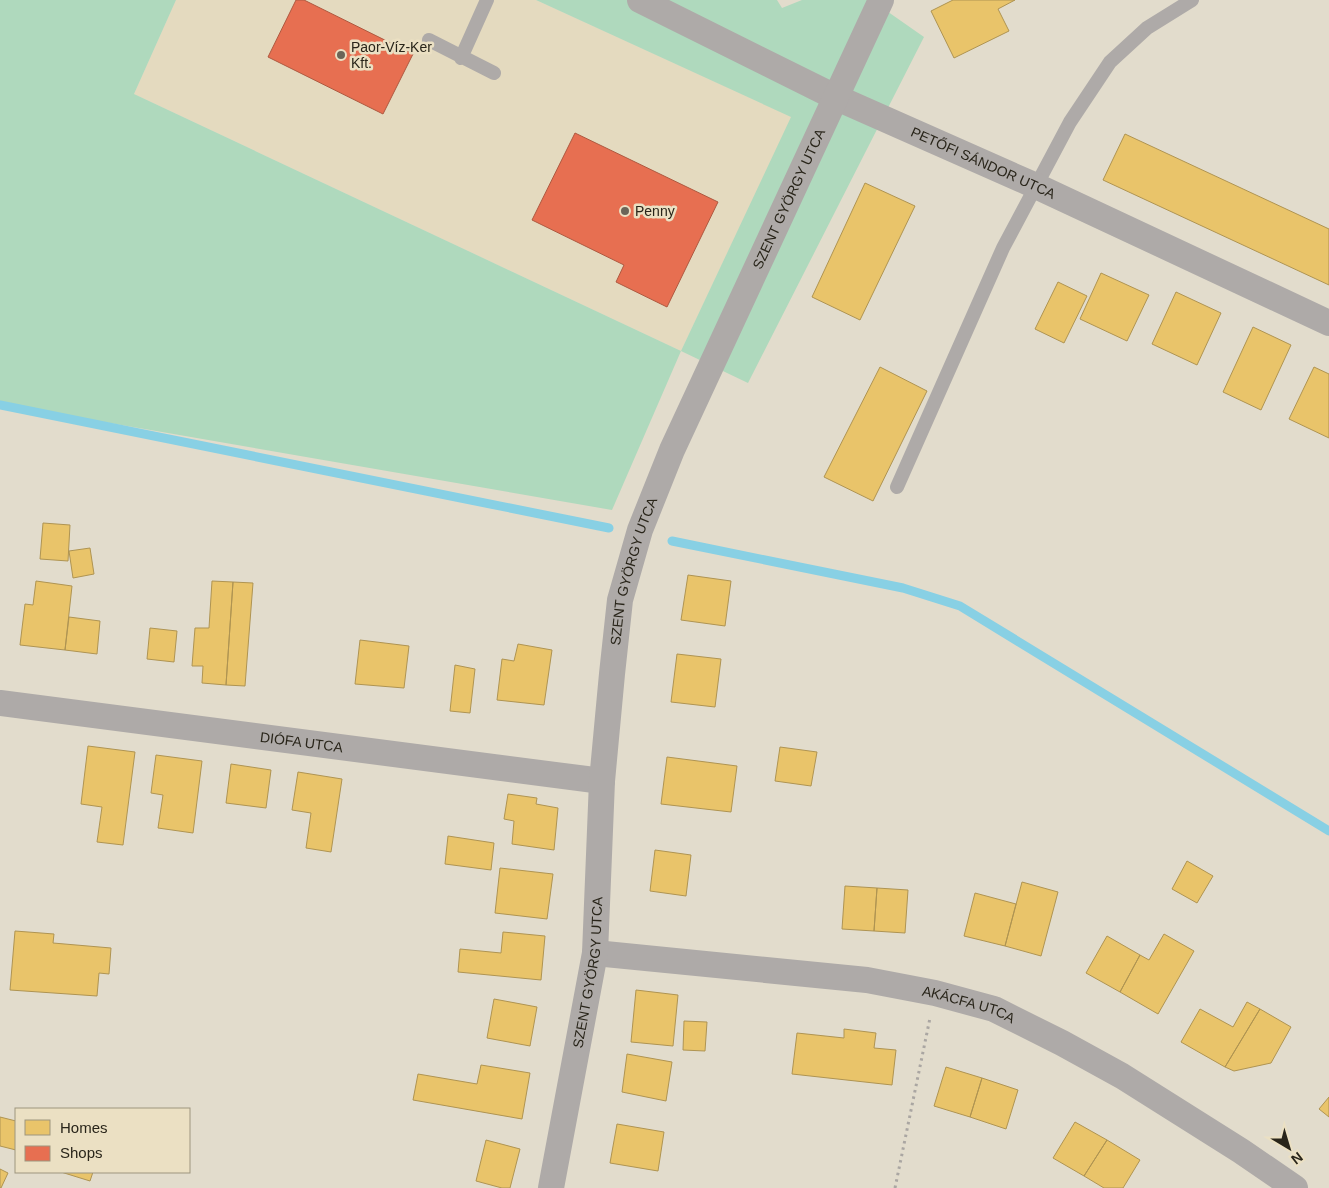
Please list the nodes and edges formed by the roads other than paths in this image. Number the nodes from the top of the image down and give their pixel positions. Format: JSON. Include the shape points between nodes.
{"nodes":[{"id":1,"x":487,"y":0,"type":"edge"},
{"id":2,"x":640,"y":0,"type":"edge"},
{"id":3,"x":881,"y":0,"type":"edge"},
{"id":4,"x":1192,"y":0,"type":"edge"},
{"id":5,"x":429,"y":40,"type":"dead end"},
{"id":6,"x":461,"y":58,"type":"junction"},
{"id":7,"x":494,"y":73,"type":"dead end"},
{"id":8,"x":836,"y":97,"type":"junction"},
{"id":9,"x":1036,"y":186,"type":"junction"},
{"id":10,"x":1329,"y":323,"type":"edge"},
{"id":11,"x":897,"y":487,"type":"dead end"},
{"id":12,"x":1,"y":710,"type":"edge"},
{"id":13,"x":602,"y":780,"type":"junction"},
{"id":14,"x":595,"y":953,"type":"junction"},
{"id":15,"x":551,"y":1188,"type":"edge"},
{"id":16,"x":1295,"y":1188,"type":"edge"}],
"edges":[{"from":1,"to":6,"type":"lane"},
{"from":2,"to":8,"type":"street","name":"PETŐFI SÁNDOR UTCA"},
{"from":3,"to":8,"type":"street","name":"SZENT GYÖRGY UTCA"},
{"from":4,"to":9,"type":"lane","via":[[1147,28],[1110,62],[1070,122]]},
{"from":5,"to":6,"type":"lane"},
{"from":6,"to":7,"type":"lane"},
{"from":8,"to":9,"type":"street","name":"PETŐFI SÁNDOR UTCA"},
{"from":8,"to":13,"type":"street","name":"SZENT GYÖRGY UTCA","via":[[672,450],[640,530],[620,600]]},
{"from":9,"to":10,"type":"street","name":"PETŐFI SÁNDOR UTCA"},
{"from":9,"to":11,"type":"lane","via":[[1003,248]]},
{"from":12,"to":13,"type":"street","name":"DIÓFA UTCA"},
{"from":13,"to":14,"type":"street","name":"SZENT GYÖRGY UTCA"},
{"from":14,"to":15,"type":"street","name":"SZENT GYÖRGY UTCA"},
{"from":14,"to":16,"type":"street","name":"AKÁCFA UTCA","via":[[867,980],[994,1009],[1122,1076]]}]}
